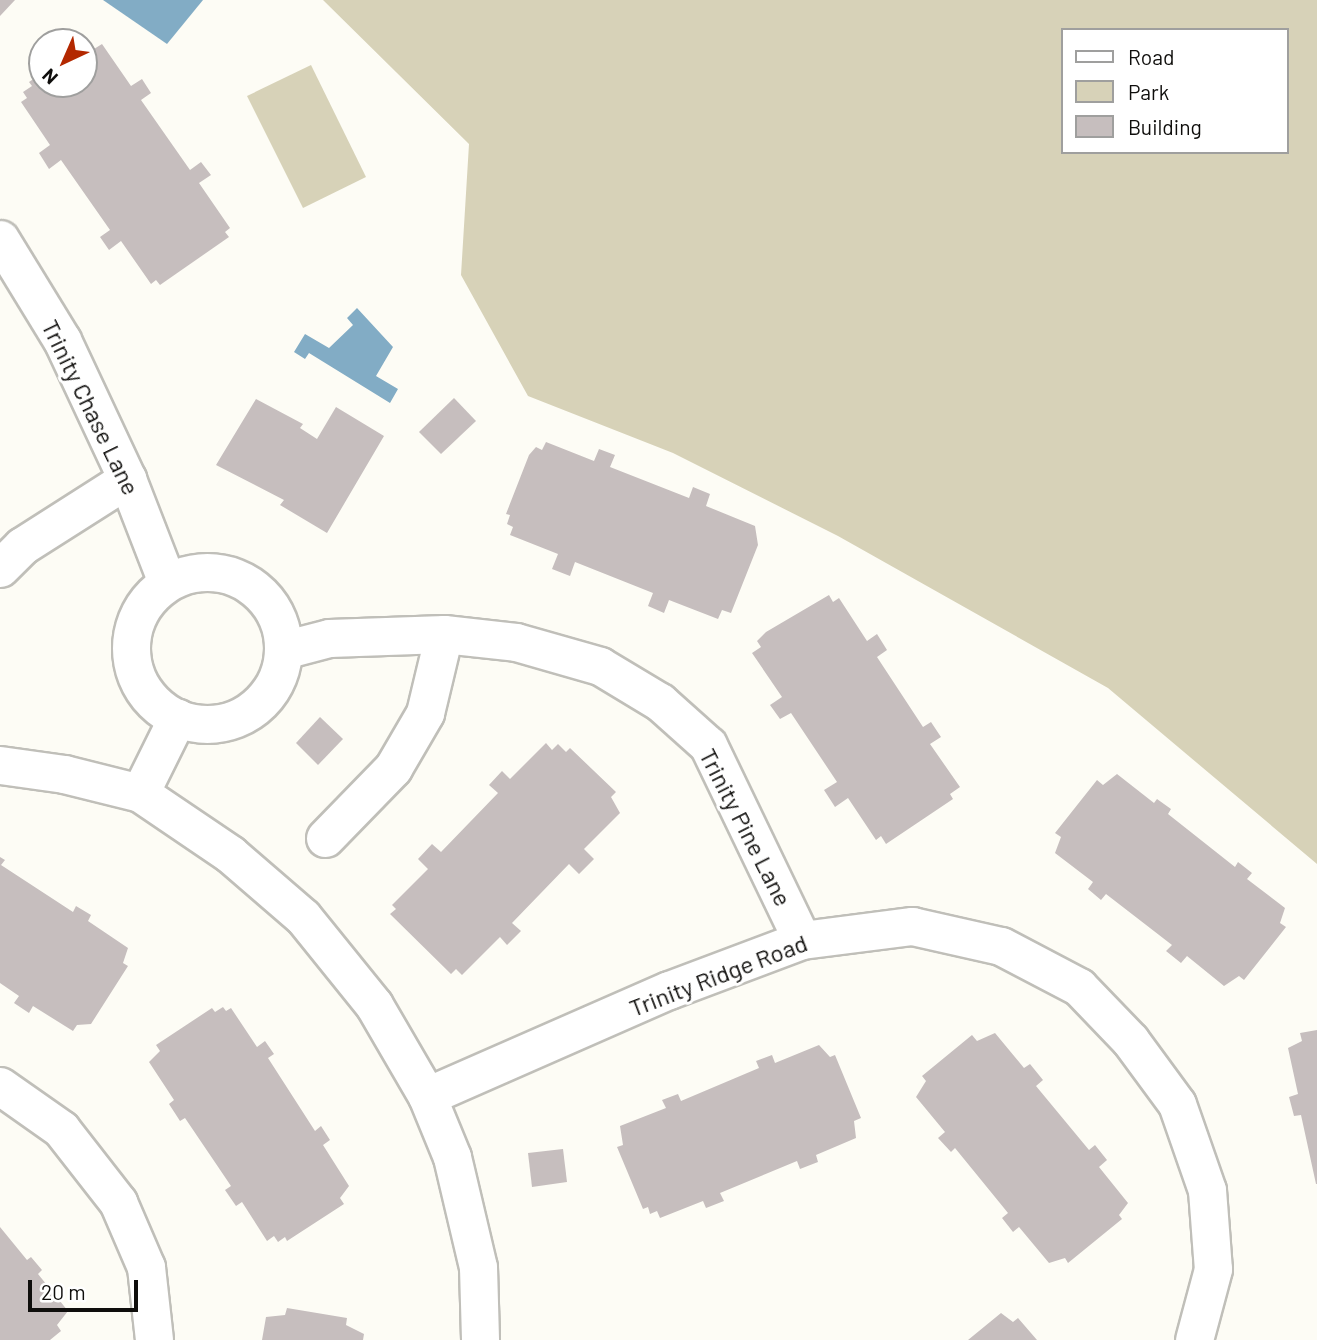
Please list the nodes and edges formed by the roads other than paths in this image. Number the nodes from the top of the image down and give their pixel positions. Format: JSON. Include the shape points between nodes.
{"nodes":[{"id":1,"x":0,"y":239,"type":"edge"},
{"id":2,"x":127,"y":479,"type":"junction"},
{"id":3,"x":0,"y":568,"type":"edge"},
{"id":4,"x":167,"y":582,"type":"junction"},
{"id":5,"x":444,"y":634,"type":"junction"},
{"id":6,"x":283,"y":650,"type":"junction"},
{"id":7,"x":177,"y":718,"type":"junction"},
{"id":8,"x":0,"y":765,"type":"edge"},
{"id":9,"x":140,"y":793,"type":"junction"},
{"id":10,"x":325,"y":838,"type":"dead end"},
{"id":11,"x":802,"y":940,"type":"junction"},
{"id":12,"x":0,"y":1086,"type":"edge"},
{"id":13,"x":427,"y":1096,"type":"junction"},
{"id":14,"x":154,"y":1340,"type":"edge"},
{"id":15,"x":480,"y":1340,"type":"edge"},
{"id":16,"x":1195,"y":1340,"type":"edge"}],
"edges":[{"from":1,"to":2,"type":"street","name":"Trinity Chase Lane","via":[[62,340]]},
{"from":2,"to":3,"type":"street","via":[[22,545]]},
{"from":2,"to":4,"type":"street","name":"Trinity Chase Lane"},
{"from":4,"to":6,"type":"street","via":[[212,572],[235,577],[271,606]]},
{"from":4,"to":7,"type":"street","via":[[136,618],[132,665],[157,705]]},
{"from":5,"to":6,"type":"street","name":"Trinity Pine Lane","via":[[329,638]]},
{"from":5,"to":10,"type":"street","via":[[425,713],[393,768]]},
{"from":5,"to":11,"type":"street","name":"Trinity Pine Lane","via":[[516,642],[600,666],[660,702],[708,744]]},
{"from":6,"to":7,"type":"street","via":[[278,675],[266,696],[248,712],[226,722],[201,724]]},
{"from":7,"to":9,"type":"street"},
{"from":8,"to":9,"type":"street","via":[[64,774]]},
{"from":9,"to":13,"type":"street","via":[[230,854],[303,917],[374,1005]]},
{"from":11,"to":13,"type":"street","name":"Trinity Ridge Road","via":[[669,990]]},
{"from":11,"to":16,"type":"street","name":"Trinity Ridge Road","via":[[912,926],[1001,946],[1079,987],[1130,1040],[1177,1104],[1208,1190],[1213,1269]]},
{"from":12,"to":14,"type":"street","via":[[61,1129],[118,1202],[146,1267]]},
{"from":13,"to":15,"type":"street","via":[[452,1157],[478,1266]]}]}
